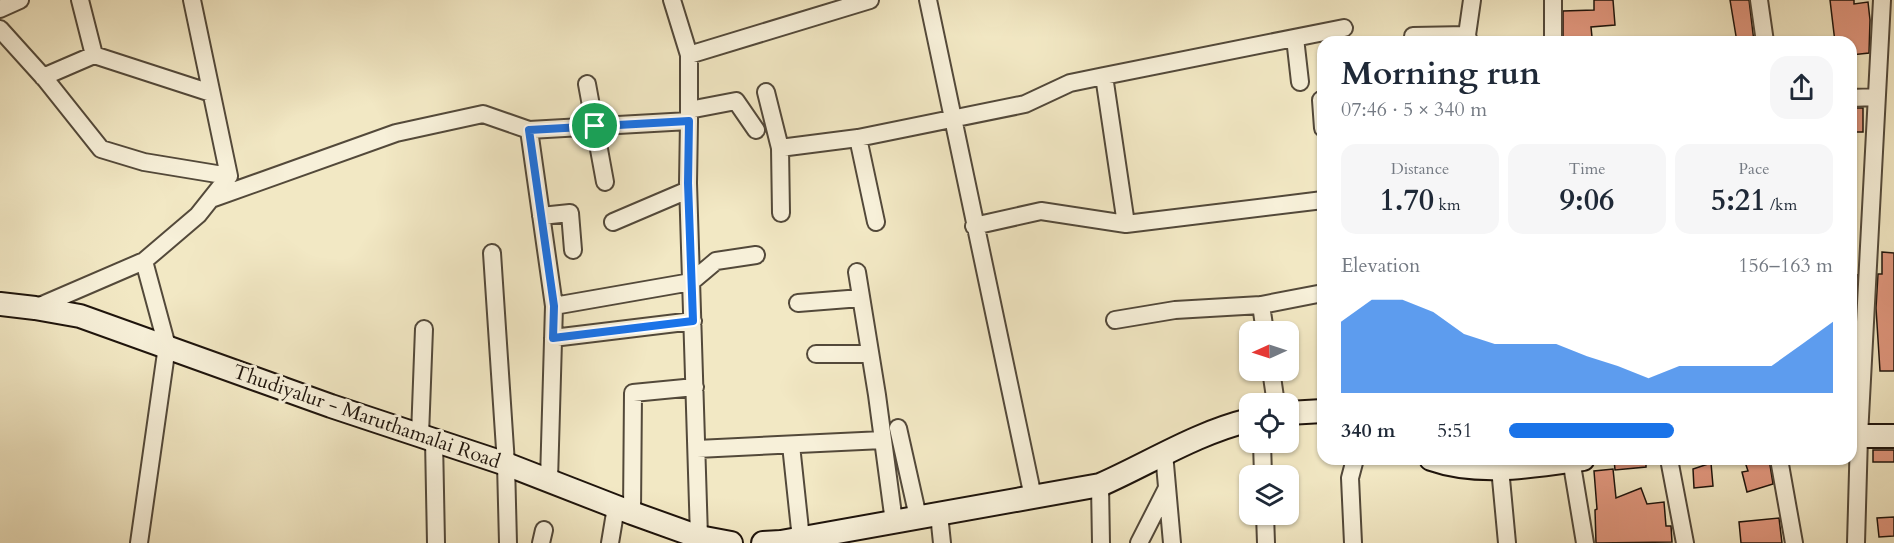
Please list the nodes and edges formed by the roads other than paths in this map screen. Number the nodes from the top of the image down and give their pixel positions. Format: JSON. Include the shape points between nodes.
{"nodes":[{"id":1,"x":20,"y":0,"type":"edge"},
{"id":2,"x":80,"y":0,"type":"edge"},
{"id":3,"x":192,"y":0,"type":"edge"},
{"id":4,"x":672,"y":0,"type":"edge"},
{"id":5,"x":870,"y":0,"type":"edge"},
{"id":6,"x":928,"y":0,"type":"edge"},
{"id":7,"x":1472,"y":0,"type":"edge"},
{"id":8,"x":1553,"y":0,"type":"edge"},
{"id":9,"x":1759,"y":0,"type":"edge"},
{"id":10,"x":1882,"y":0,"type":"edge"},
{"id":11,"x":0,"y":9,"type":"edge"},
{"id":12,"x":1344,"y":28,"type":"dead end"},
{"id":13,"x":0,"y":29,"type":"edge"},
{"id":14,"x":1468,"y":36,"type":"edge"},
{"id":15,"x":1553,"y":36,"type":"edge"},
{"id":16,"x":1764,"y":36,"type":"edge"},
{"id":17,"x":1295,"y":38,"type":"junction"},
{"id":18,"x":1887,"y":39,"type":"edge"},
{"id":19,"x":94,"y":55,"type":"junction"},
{"id":20,"x":689,"y":56,"type":"junction"},
{"id":21,"x":1104,"y":76,"type":"junction"},
{"id":22,"x":43,"y":77,"type":"junction"},
{"id":23,"x":1300,"y":82,"type":"dead end"},
{"id":24,"x":588,"y":84,"type":"dead end"},
{"id":25,"x":766,"y":92,"type":"dead end"},
{"id":26,"x":211,"y":93,"type":"junction"},
{"id":27,"x":1876,"y":97,"type":"junction"},
{"id":28,"x":1857,"y":98,"type":"edge"},
{"id":29,"x":689,"y":116,"type":"junction"},
{"id":30,"x":952,"y":118,"type":"junction"},
{"id":31,"x":595,"y":126,"type":"junction"},
{"id":32,"x":529,"y":130,"type":"junction"},
{"id":33,"x":756,"y":130,"type":"dead end"},
{"id":34,"x":858,"y":138,"type":"junction"},
{"id":35,"x":780,"y":148,"type":"junction"},
{"id":36,"x":229,"y":176,"type":"junction"},
{"id":37,"x":605,"y":182,"type":"dead end"},
{"id":38,"x":688,"y":190,"type":"junction"},
{"id":39,"x":211,"y":199,"type":"junction"},
{"id":40,"x":1317,"y":201,"type":"edge"},
{"id":41,"x":781,"y":213,"type":"dead end"},
{"id":42,"x":542,"y":216,"type":"junction"},
{"id":43,"x":613,"y":222,"type":"dead end"},
{"id":44,"x":876,"y":222,"type":"dead end"},
{"id":45,"x":1126,"y":224,"type":"junction"},
{"id":46,"x":974,"y":226,"type":"junction"},
{"id":47,"x":573,"y":250,"type":"dead end"},
{"id":48,"x":492,"y":253,"type":"dead end"},
{"id":49,"x":756,"y":255,"type":"dead end"},
{"id":50,"x":144,"y":261,"type":"junction"},
{"id":51,"x":857,"y":272,"type":"dead end"},
{"id":52,"x":691,"y":282,"type":"junction"},
{"id":53,"x":1317,"y":294,"type":"edge"},
{"id":54,"x":861,"y":298,"type":"junction"},
{"id":55,"x":798,"y":303,"type":"dead end"},
{"id":56,"x":0,"y":304,"type":"edge"},
{"id":57,"x":1261,"y":305,"type":"junction"},
{"id":58,"x":554,"y":306,"type":"junction"},
{"id":59,"x":35,"y":308,"type":"junction"},
{"id":60,"x":1115,"y":320,"type":"dead end"},
{"id":61,"x":693,"y":321,"type":"junction"},
{"id":62,"x":1263,"y":321,"type":"edge"},
{"id":63,"x":424,"y":329,"type":"dead end"},
{"id":64,"x":553,"y":338,"type":"junction"},
{"id":65,"x":167,"y":346,"type":"junction"},
{"id":66,"x":816,"y":354,"type":"dead end"},
{"id":67,"x":870,"y":354,"type":"junction"},
{"id":68,"x":695,"y":387,"type":"junction"},
{"id":69,"x":1857,"y":404,"type":"edge"},
{"id":70,"x":1317,"y":411,"type":"edge"},
{"id":71,"x":1299,"y":412,"type":"edge"},
{"id":72,"x":1239,"y":423,"type":"edge"},
{"id":73,"x":898,"y":428,"type":"dead end"},
{"id":74,"x":1857,"y":436,"type":"edge"},
{"id":75,"x":1894,"y":436,"type":"edge"},
{"id":76,"x":427,"y":438,"type":"junction"},
{"id":77,"x":883,"y":440,"type":"junction"},
{"id":78,"x":791,"y":445,"type":"junction"},
{"id":79,"x":697,"y":449,"type":"junction"},
{"id":80,"x":1164,"y":453,"type":"junction"},
{"id":81,"x":506,"y":464,"type":"junction"},
{"id":82,"x":1353,"y":465,"type":"edge"},
{"id":83,"x":1476,"y":465,"type":"edge"},
{"id":84,"x":1528,"y":465,"type":"edge"},
{"id":85,"x":1577,"y":465,"type":"edge"},
{"id":86,"x":1670,"y":465,"type":"edge"},
{"id":87,"x":1780,"y":465,"type":"edge"},
{"id":88,"x":1855,"y":465,"type":"edge"},
{"id":89,"x":1500,"y":468,"type":"junction"},
{"id":90,"x":549,"y":480,"type":"junction"},
{"id":91,"x":1100,"y":485,"type":"junction"},
{"id":92,"x":1167,"y":487,"type":"junction"},
{"id":93,"x":1033,"y":497,"type":"junction"},
{"id":94,"x":624,"y":510,"type":"junction"},
{"id":95,"x":929,"y":516,"type":"junction"},
{"id":96,"x":894,"y":522,"type":"junction"},
{"id":97,"x":1265,"y":525,"type":"edge"},
{"id":98,"x":699,"y":537,"type":"junction"},
{"id":99,"x":843,"y":537,"type":"edge"},
{"id":100,"x":801,"y":539,"type":"junction"},
{"id":101,"x":140,"y":543,"type":"edge"},
{"id":102,"x":436,"y":543,"type":"edge"},
{"id":103,"x":508,"y":543,"type":"edge"},
{"id":104,"x":610,"y":543,"type":"edge"},
{"id":105,"x":731,"y":543,"type":"edge"},
{"id":106,"x":763,"y":543,"type":"edge"},
{"id":107,"x":942,"y":543,"type":"edge"},
{"id":108,"x":1101,"y":543,"type":"edge"},
{"id":109,"x":1139,"y":543,"type":"edge"},
{"id":110,"x":1172,"y":543,"type":"edge"},
{"id":111,"x":1266,"y":543,"type":"edge"},
{"id":112,"x":1353,"y":543,"type":"edge"},
{"id":113,"x":1507,"y":543,"type":"edge"},
{"id":114,"x":1585,"y":543,"type":"edge"},
{"id":115,"x":1685,"y":543,"type":"edge"},
{"id":116,"x":1794,"y":543,"type":"edge"},
{"id":117,"x":1856,"y":543,"type":"edge"}],
"edges":[{"from":1,"to":11,"type":"street"},
{"from":2,"to":19,"type":"street"},
{"from":3,"to":26,"type":"street"},
{"from":4,"to":20,"type":"street"},
{"from":5,"to":20,"type":"street"},
{"from":6,"to":30,"type":"street"},
{"from":7,"to":14,"type":"street"},
{"from":8,"to":15,"type":"street"},
{"from":9,"to":16,"type":"street"},
{"from":10,"to":18,"type":"street"},
{"from":12,"to":17,"type":"street"},
{"from":13,"to":22,"type":"street"},
{"from":17,"to":21,"type":"street"},
{"from":17,"to":23,"type":"street"},
{"from":18,"to":27,"type":"street"},
{"from":19,"to":22,"type":"street"},
{"from":19,"to":26,"type":"street"},
{"from":20,"to":29,"type":"street"},
{"from":21,"to":30,"type":"street","via":[[1070,83],[1025,104]]},
{"from":21,"to":45,"type":"street"},
{"from":22,"to":36,"type":"street","via":[[101,149],[144,162]]},
{"from":24,"to":31,"type":"street"},
{"from":25,"to":35,"type":"street"},
{"from":26,"to":36,"type":"street"},
{"from":27,"to":28,"type":"street"},
{"from":27,"to":69,"type":"street"},
{"from":29,"to":31,"type":"street"},
{"from":29,"to":33,"type":"street","via":[[736,101]]},
{"from":29,"to":38,"type":"street"},
{"from":30,"to":34,"type":"street"},
{"from":30,"to":46,"type":"street"},
{"from":31,"to":32,"type":"street"},
{"from":31,"to":37,"type":"street"},
{"from":32,"to":39,"type":"street","via":[[483,114],[396,133]]},
{"from":32,"to":42,"type":"street"},
{"from":34,"to":35,"type":"street"},
{"from":34,"to":44,"type":"street"},
{"from":35,"to":41,"type":"street"},
{"from":36,"to":39,"type":"street"},
{"from":38,"to":43,"type":"street"},
{"from":38,"to":52,"type":"street"},
{"from":39,"to":50,"type":"street"},
{"from":40,"to":45,"type":"street"},
{"from":42,"to":47,"type":"street","via":[[570,213]]},
{"from":42,"to":58,"type":"street"},
{"from":45,"to":46,"type":"street","via":[[1041,211]]},
{"from":46,"to":93,"type":"street"},
{"from":48,"to":81,"type":"street"},
{"from":49,"to":52,"type":"street","via":[[716,261]]},
{"from":50,"to":59,"type":"street"},
{"from":50,"to":65,"type":"street"},
{"from":51,"to":54,"type":"street"},
{"from":52,"to":58,"type":"street"},
{"from":52,"to":61,"type":"street"},
{"from":53,"to":57,"type":"street"},
{"from":54,"to":55,"type":"street"},
{"from":54,"to":67,"type":"street"},
{"from":56,"to":59,"type":"main road","name":"Thudiyalur - Maruthamalai Road"},
{"from":57,"to":60,"type":"street","via":[[1175,310]]},
{"from":57,"to":62,"type":"street"},
{"from":58,"to":64,"type":"street"},
{"from":59,"to":65,"type":"main road","name":"Thudiyalur - Maruthamalai Road","via":[[80,316]]},
{"from":61,"to":64,"type":"street"},
{"from":61,"to":68,"type":"street"},
{"from":63,"to":76,"type":"street"},
{"from":64,"to":90,"type":"street"},
{"from":65,"to":76,"type":"main road","name":"Thudiyalur - Maruthamalai Road"},
{"from":65,"to":101,"type":"street"},
{"from":66,"to":67,"type":"street"},
{"from":67,"to":77,"type":"street"},
{"from":68,"to":79,"type":"street"},
{"from":68,"to":94,"type":"street","via":[[633,393]]},
{"from":70,"to":71,"type":"main road"},
{"from":72,"to":80,"type":"main road"},
{"from":73,"to":95,"type":"street"},
{"from":74,"to":75,"type":"main road"},
{"from":76,"to":81,"type":"main road","name":"Thudiyalur - Maruthamalai Road"},
{"from":76,"to":102,"type":"street"},
{"from":77,"to":78,"type":"street"},
{"from":77,"to":96,"type":"street"},
{"from":78,"to":79,"type":"street"},
{"from":78,"to":100,"type":"street"},
{"from":79,"to":98,"type":"street"},
{"from":80,"to":91,"type":"main road"},
{"from":80,"to":92,"type":"street"},
{"from":81,"to":90,"type":"main road","name":"Thudiyalur - Maruthamalai Road"},
{"from":81,"to":103,"type":"street"},
{"from":82,"to":112,"type":"street","via":[[1350,478]]},
{"from":83,"to":89,"type":"main road"},
{"from":84,"to":89,"type":"main road"},
{"from":85,"to":114,"type":"street"},
{"from":86,"to":115,"type":"street"},
{"from":87,"to":116,"type":"street"},
{"from":88,"to":117,"type":"street"},
{"from":89,"to":113,"type":"street"},
{"from":90,"to":94,"type":"main road","name":"Thudiyalur - Maruthamalai Road"},
{"from":91,"to":93,"type":"main road"},
{"from":91,"to":108,"type":"street"},
{"from":92,"to":109,"type":"street"},
{"from":92,"to":110,"type":"street"},
{"from":93,"to":95,"type":"main road"},
{"from":94,"to":98,"type":"main road","name":"Thudiyalur - Maruthamalai Road"},
{"from":94,"to":104,"type":"street"},
{"from":95,"to":96,"type":"main road"},
{"from":95,"to":107,"type":"street"},
{"from":96,"to":99,"type":"main road"},
{"from":97,"to":111,"type":"street"},
{"from":98,"to":105,"type":"main road","name":"Thudiyalur - Maruthamalai Road"},
{"from":99,"to":100,"type":"main road"},
{"from":100,"to":106,"type":"main road"}]}
